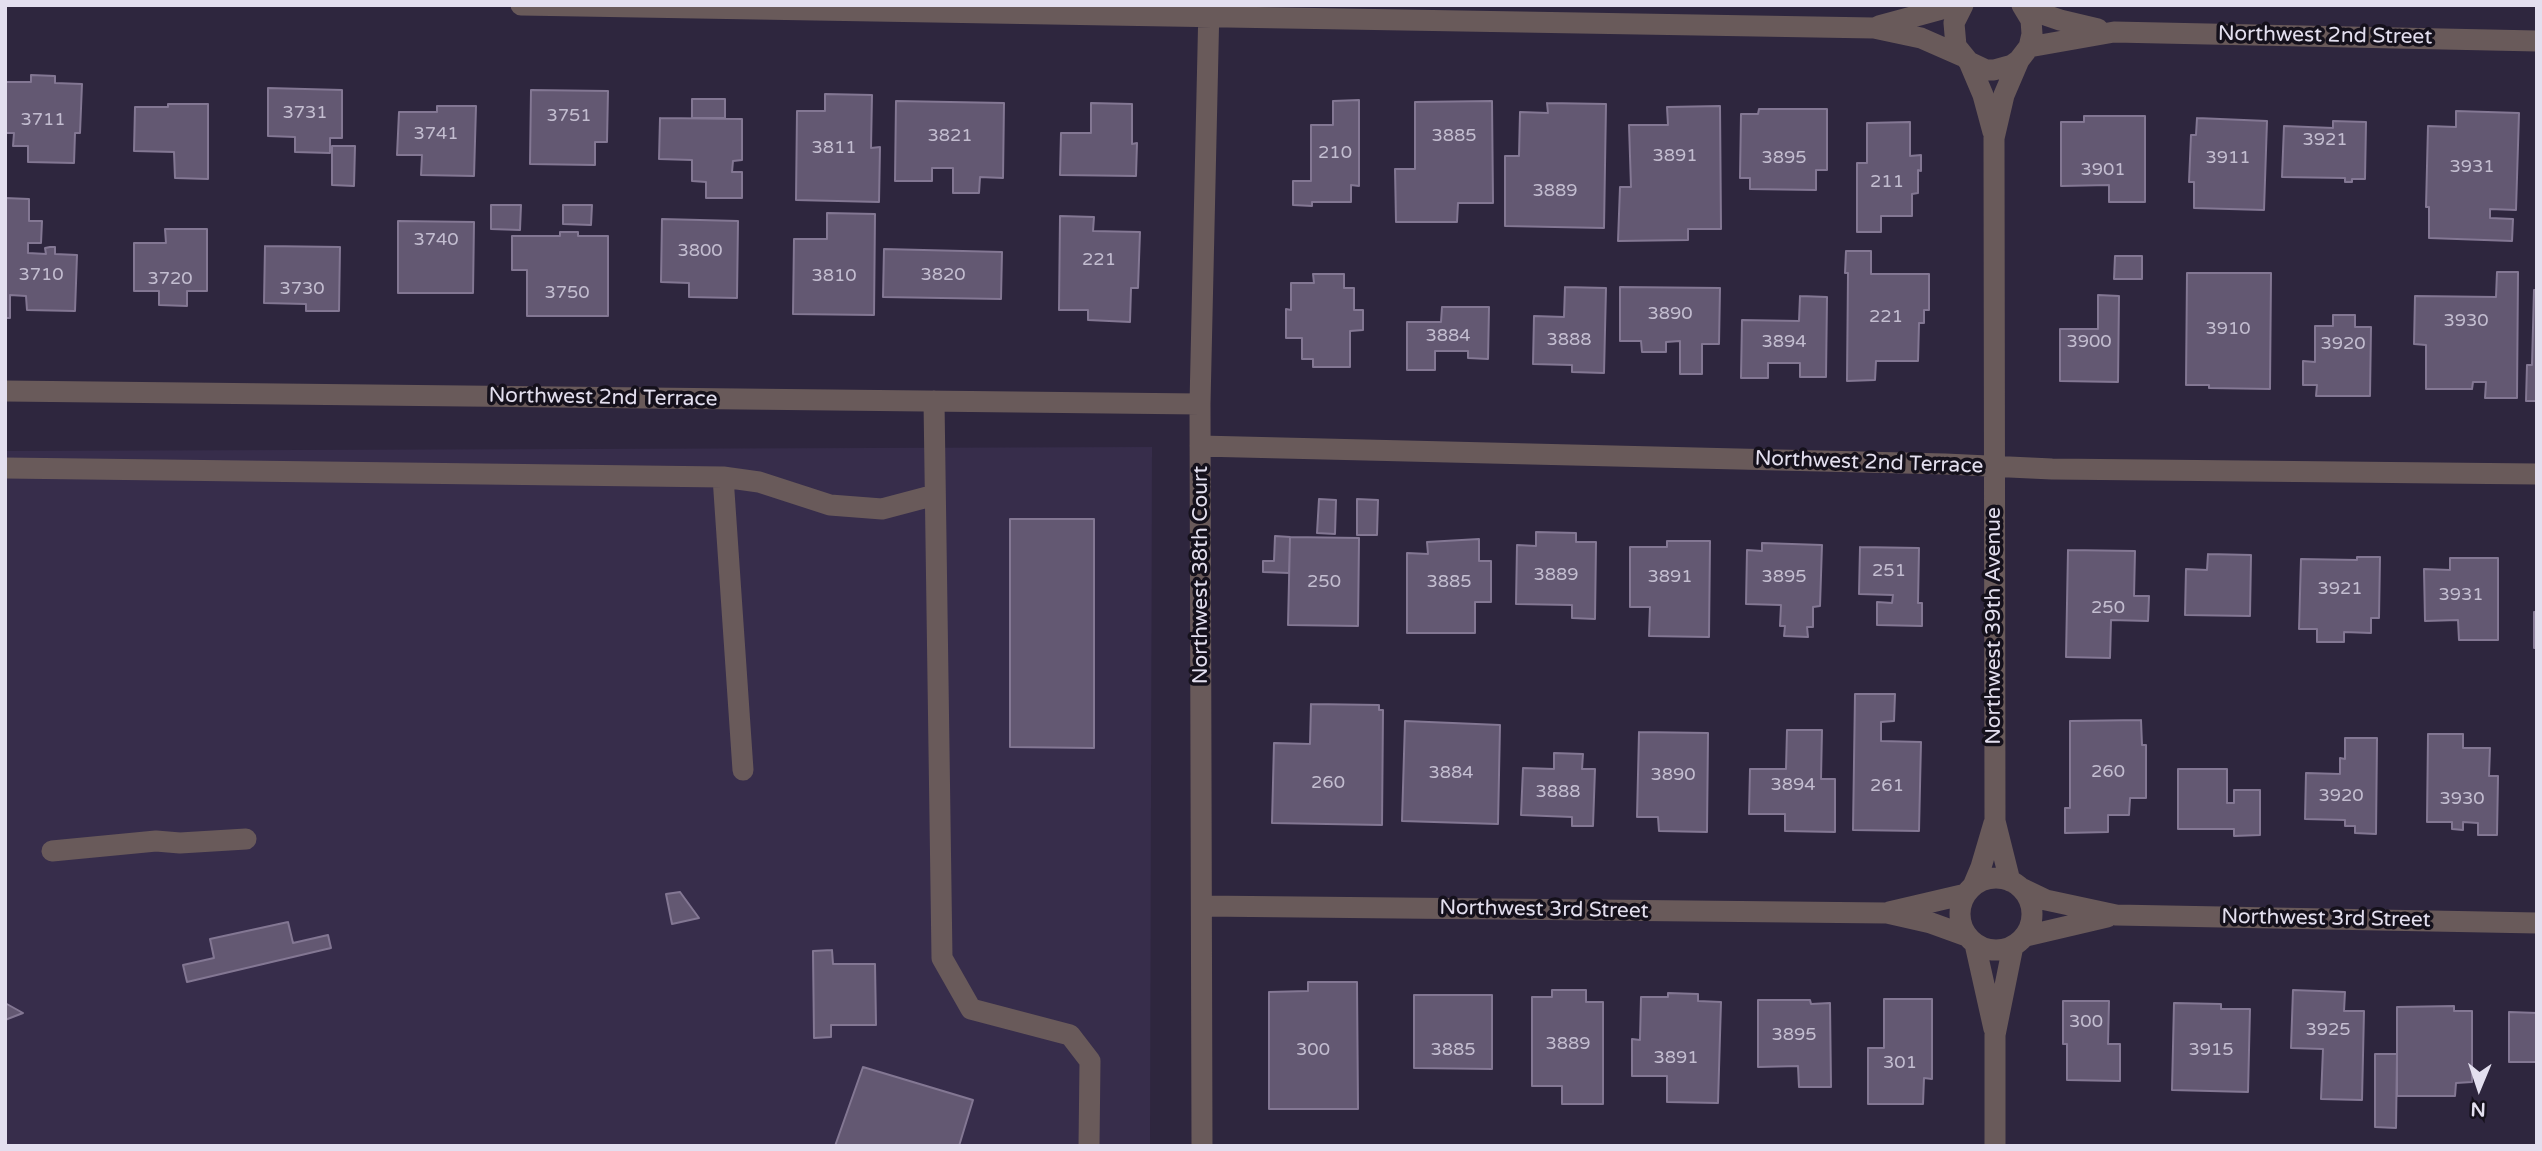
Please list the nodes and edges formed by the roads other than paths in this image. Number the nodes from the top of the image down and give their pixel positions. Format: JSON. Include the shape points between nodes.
{"nodes":[{"id":1,"x":521,"y":5,"type":"edge"},
{"id":2,"x":1956,"y":5,"type":"edge"},
{"id":3,"x":1963,"y":5,"type":"edge"},
{"id":4,"x":2024,"y":7,"type":"edge"},
{"id":5,"x":1209,"y":11,"type":"edge"},
{"id":6,"x":1874,"y":27,"type":"junction"},
{"id":7,"x":2114,"y":32,"type":"junction"},
{"id":8,"x":2537,"y":40,"type":"edge"},
{"id":9,"x":2024,"y":54,"type":"junction"},
{"id":10,"x":1966,"y":59,"type":"junction"},
{"id":11,"x":1994,"y":138,"type":"junction"},
{"id":12,"x":5,"y":391,"type":"edge"},
{"id":13,"x":934,"y":401,"type":"junction"},
{"id":14,"x":1200,"y":404,"type":"junction"},
{"id":15,"x":1200,"y":446,"type":"junction"},
{"id":16,"x":1994,"y":467,"type":"junction"},
{"id":17,"x":5,"y":468,"type":"edge"},
{"id":18,"x":2537,"y":474,"type":"edge"},
{"id":19,"x":723,"y":477,"type":"junction"},
{"id":20,"x":935,"y":495,"type":"junction"},
{"id":21,"x":743,"y":769,"type":"dead end"},
{"id":22,"x":1995,"y":821,"type":"junction"},
{"id":23,"x":246,"y":839,"type":"dead end"},
{"id":24,"x":52,"y":852,"type":"dead end"},
{"id":25,"x":2016,"y":884,"type":"junction"},
{"id":26,"x":1969,"y":890,"type":"junction"},
{"id":27,"x":1202,"y":906,"type":"junction"},
{"id":28,"x":1886,"y":913,"type":"junction"},
{"id":29,"x":2116,"y":915,"type":"junction"},
{"id":30,"x":2537,"y":922,"type":"edge"},
{"id":31,"x":1971,"y":940,"type":"junction"},
{"id":32,"x":2020,"y":941,"type":"junction"},
{"id":33,"x":1995,"y":1035,"type":"junction"},
{"id":34,"x":1089,"y":1146,"type":"edge"},
{"id":35,"x":1202,"y":1146,"type":"edge"},
{"id":36,"x":1995,"y":1146,"type":"edge"}],
"edges":[{"from":1,"to":5,"type":"street"},
{"from":2,"to":6,"type":"street"},
{"from":3,"to":10,"type":"street","name":"Northwest 39th Avenue","via":[[1953,34]]},
{"from":4,"to":7,"type":"street","name":"Northwest 2nd Street"},
{"from":4,"to":9,"type":"street","via":[[2032,34]]},
{"from":5,"to":6,"type":"street"},
{"from":5,"to":14,"type":"street","name":"Northwest 38th Court"},
{"from":6,"to":10,"type":"street","via":[[1921,38]]},
{"from":7,"to":8,"type":"street","name":"Northwest 2nd Street"},
{"from":7,"to":9,"type":"street","name":"Northwest 2nd Street"},
{"from":9,"to":10,"type":"street","name":"Northwest 2nd Street","via":[[2004,69],[1994,70]]},
{"from":9,"to":11,"type":"street","name":"Northwest 39th Avenue","via":[[2004,94]]},
{"from":10,"to":11,"type":"street","name":"Northwest 39th Avenue","via":[[1983,95]]},
{"from":11,"to":16,"type":"street","name":"Northwest 39th Avenue"},
{"from":12,"to":13,"type":"street","name":"Northwest 2nd Terrace"},
{"from":13,"to":14,"type":"street","name":"Northwest 2nd Terrace"},
{"from":13,"to":20,"type":"street"},
{"from":14,"to":15,"type":"street","name":"Northwest 38th Court"},
{"from":15,"to":16,"type":"street","name":"Northwest 2nd Terrace"},
{"from":15,"to":27,"type":"street","name":"Northwest 38th Court"},
{"from":16,"to":18,"type":"street","name":"Northwest 2nd Terrace"},
{"from":16,"to":22,"type":"street","name":"Northwest 39th Avenue"},
{"from":17,"to":19,"type":"street"},
{"from":19,"to":20,"type":"street","via":[[759,482],[830,505],[882,509]]},
{"from":19,"to":21,"type":"street"},
{"from":20,"to":34,"type":"street","via":[[942,958],[971,1009],[1070,1035],[1090,1061]]},
{"from":22,"to":25,"type":"street","name":"Northwest 39th Avenue"},
{"from":22,"to":26,"type":"street","name":"Northwest 39th Avenue"},
{"from":23,"to":24,"type":"street","via":[[156,841]]},
{"from":25,"to":26,"type":"street","via":[[1998,878],[1984,880]]},
{"from":25,"to":29,"type":"street","name":"Northwest 3rd Street","via":[[2046,900]]},
{"from":25,"to":32,"type":"street","via":[[2029,898],[2032,911],[2031,924]]},
{"from":26,"to":28,"type":"street","name":"Northwest 3rd Street"},
{"from":26,"to":31,"type":"street","via":[[1960,915]]},
{"from":27,"to":28,"type":"street","name":"Northwest 3rd Street"},
{"from":27,"to":35,"type":"street","name":"Northwest 38th Court"},
{"from":28,"to":31,"type":"street","name":"Northwest 3rd Street","via":[[1931,923]]},
{"from":29,"to":30,"type":"street","name":"Northwest 3rd Street"},
{"from":29,"to":32,"type":"street","name":"Northwest 3rd Street"},
{"from":31,"to":32,"type":"street","via":[[1998,950]]},
{"from":31,"to":33,"type":"street"},
{"from":32,"to":33,"type":"street"},
{"from":33,"to":36,"type":"street"}]}
